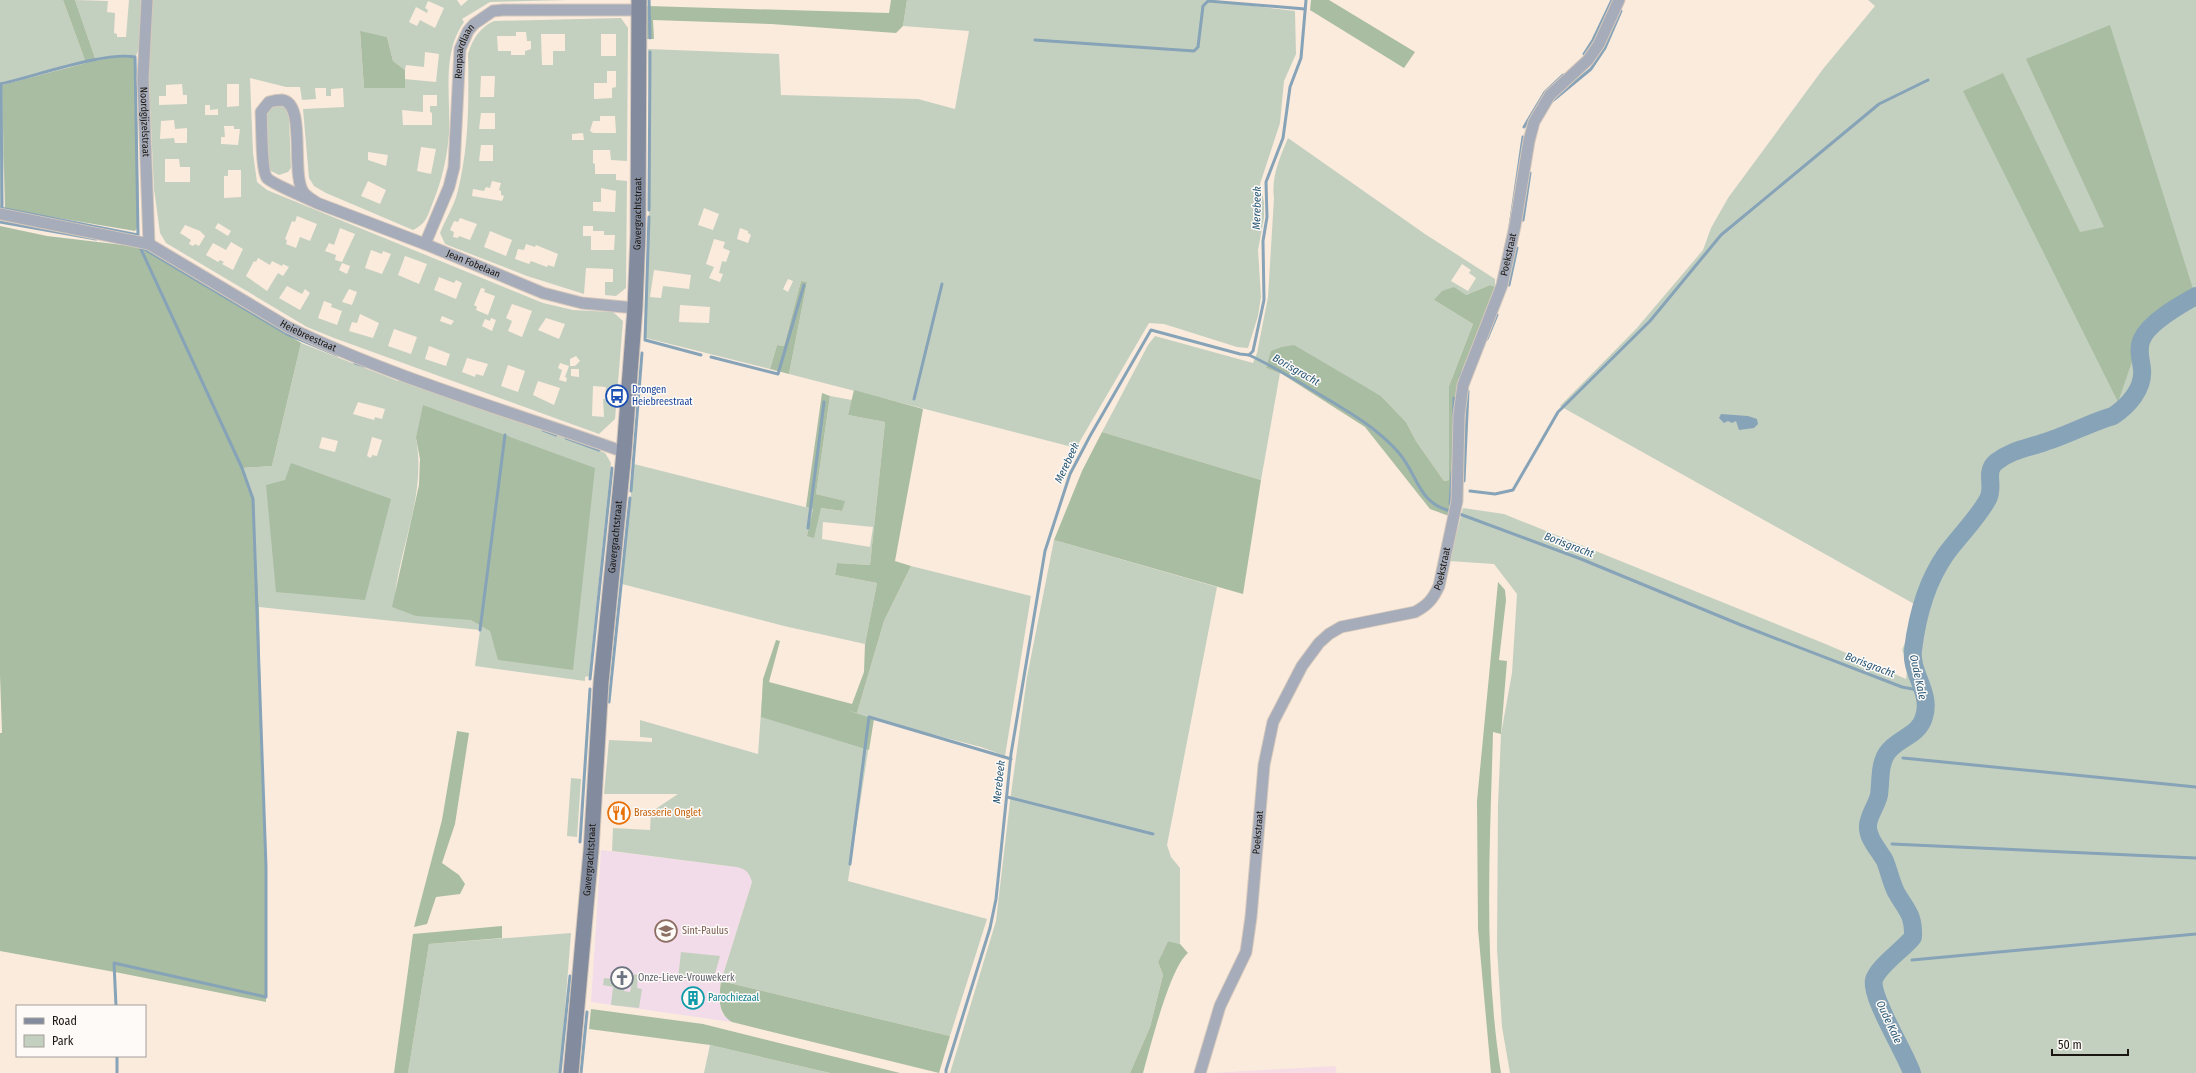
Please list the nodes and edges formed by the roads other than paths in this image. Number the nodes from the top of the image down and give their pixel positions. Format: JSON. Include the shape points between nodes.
{"nodes":[{"id":1,"x":147,"y":0,"type":"edge"},
{"id":2,"x":1619,"y":0,"type":"edge"},
{"id":3,"x":639,"y":5,"type":"edge"},
{"id":4,"x":317,"y":203,"type":"junction"},
{"id":5,"x":0,"y":214,"type":"edge"},
{"id":6,"x":149,"y":244,"type":"junction"},
{"id":7,"x":425,"y":244,"type":"junction"},
{"id":8,"x":635,"y":308,"type":"junction"},
{"id":9,"x":624,"y":452,"type":"junction"},
{"id":10,"x":571,"y":1073,"type":"edge"},
{"id":11,"x":1200,"y":1073,"type":"edge"}],
"edges":[{"from":1,"to":6,"type":"street","name":"Noordgijzelstraat","via":[[143,79]]},
{"from":2,"to":11,"type":"street","name":"Poekstraat","via":[[1599,44],[1588,60],[1550,95],[1534,122],[1502,285],[1463,385],[1454,514],[1439,586],[1433,599],[1425,607],[1411,613],[1341,627],[1329,634],[1302,666],[1273,722],[1264,765],[1246,952],[1220,1006]]},
{"from":3,"to":7,"type":"street","name":"Renpaardlaan","via":[[493,11],[471,27],[460,49],[454,167],[449,187]]},
{"from":3,"to":8,"type":"street","name":"Gavergrachtstraat","via":[[638,234]]},
{"from":4,"to":4,"type":"street","name":"Jean Fobelaan","via":[[278,186],[265,175],[261,112],[270,102],[283,100],[289,103],[293,110],[299,178],[304,194]]},
{"from":4,"to":7,"type":"street","name":"Jean Fobelaan"},
{"from":5,"to":6,"type":"street","name":"Heiebreestraat"},
{"from":6,"to":9,"type":"street","name":"Heiebreestraat","via":[[306,336],[413,378]]},
{"from":7,"to":8,"type":"street","name":"Jean Fobelaan","via":[[543,293],[582,303]]},
{"from":8,"to":9,"type":"street","name":"Gavergrachtstraat"},
{"from":9,"to":10,"type":"street","name":"Gavergrachtstraat","via":[[601,683]]}]}
